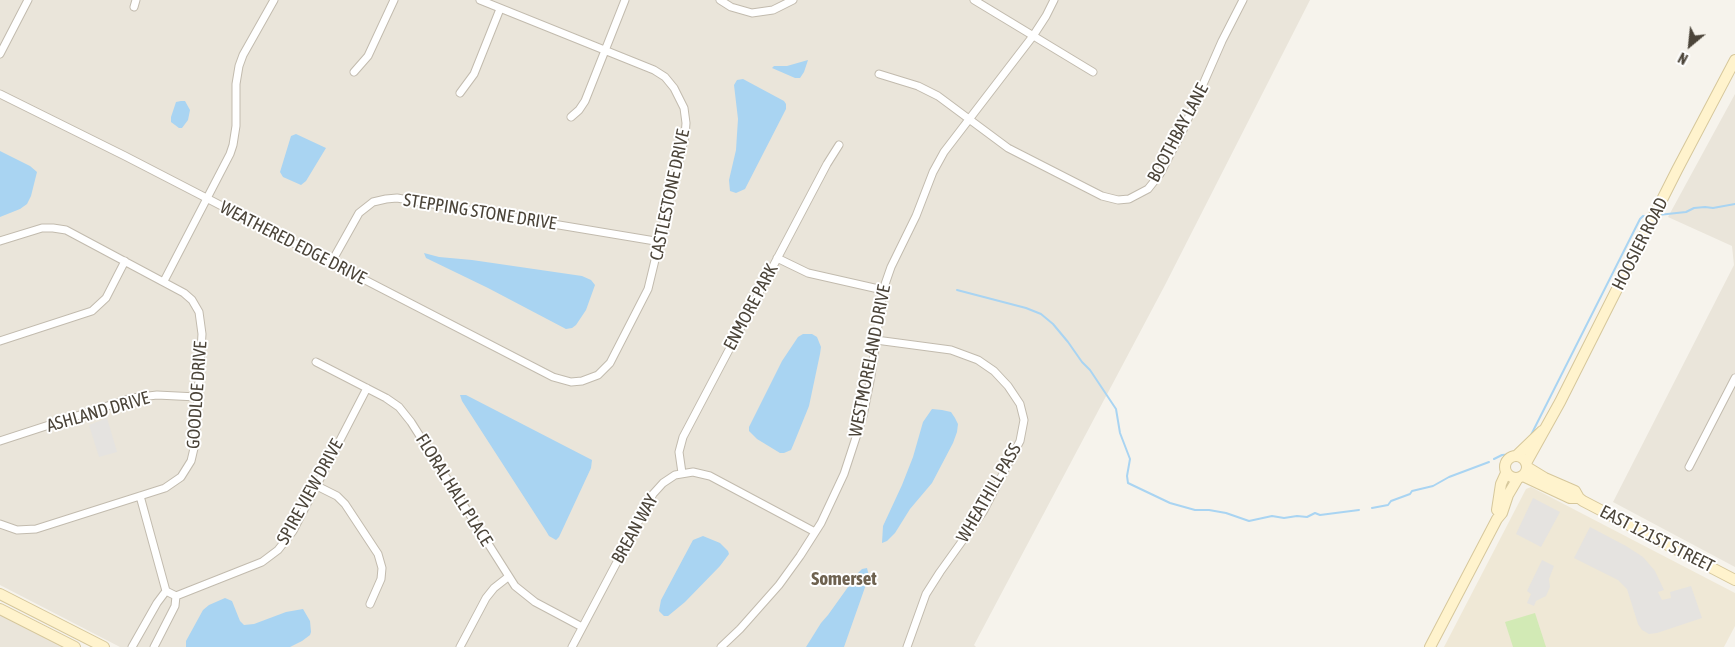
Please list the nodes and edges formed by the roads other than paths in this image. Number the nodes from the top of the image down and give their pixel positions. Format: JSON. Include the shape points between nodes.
{"nodes":[{"id":1,"x":28,"y":0,"type":"edge"},
{"id":2,"x":274,"y":0,"type":"edge"},
{"id":3,"x":394,"y":0,"type":"edge"},
{"id":4,"x":480,"y":0,"type":"edge"},
{"id":5,"x":625,"y":0,"type":"edge"},
{"id":6,"x":720,"y":0,"type":"edge"},
{"id":7,"x":793,"y":0,"type":"edge"},
{"id":8,"x":974,"y":0,"type":"edge"},
{"id":9,"x":1054,"y":0,"type":"edge"},
{"id":10,"x":1243,"y":0,"type":"edge"},
{"id":11,"x":500,"y":9,"type":"junction"},
{"id":12,"x":1033,"y":36,"type":"junction"},
{"id":13,"x":606,"y":50,"type":"junction"},
{"id":14,"x":0,"y":54,"type":"edge"},
{"id":15,"x":1735,"y":60,"type":"edge"},
{"id":16,"x":354,"y":72,"type":"dead end"},
{"id":17,"x":1093,"y":72,"type":"dead end"},
{"id":18,"x":879,"y":74,"type":"dead end"},
{"id":19,"x":460,"y":93,"type":"dead end"},
{"id":20,"x":0,"y":94,"type":"edge"},
{"id":21,"x":571,"y":117,"type":"dead end"},
{"id":22,"x":969,"y":118,"type":"junction"},
{"id":23,"x":839,"y":145,"type":"dead end"},
{"id":24,"x":207,"y":198,"type":"junction"},
{"id":25,"x":0,"y":241,"type":"edge"},
{"id":26,"x":661,"y":242,"type":"junction"},
{"id":27,"x":777,"y":258,"type":"junction"},
{"id":28,"x":125,"y":261,"type":"junction"},
{"id":29,"x":331,"y":263,"type":"junction"},
{"id":30,"x":164,"y":281,"type":"junction"},
{"id":31,"x":883,"y":290,"type":"junction"},
{"id":32,"x":876,"y":340,"type":"junction"},
{"id":33,"x":0,"y":341,"type":"edge"},
{"id":34,"x":316,"y":362,"type":"dead end"},
{"id":35,"x":1735,"y":378,"type":"edge"},
{"id":36,"x":588,"y":379,"type":"joint"},
{"id":37,"x":367,"y":388,"type":"junction"},
{"id":38,"x":197,"y":397,"type":"junction"},
{"id":39,"x":1545,"y":429,"type":"junction"},
{"id":40,"x":0,"y":441,"type":"edge"},
{"id":41,"x":1516,"y":456,"type":"junction"},
{"id":42,"x":1689,"y":467,"type":"dead end"},
{"id":43,"x":1524,"y":471,"type":"junction"},
{"id":44,"x":1506,"y":472,"type":"junction"},
{"id":45,"x":682,"y":473,"type":"junction"},
{"id":46,"x":317,"y":486,"type":"junction"},
{"id":47,"x":140,"y":496,"type":"junction"},
{"id":48,"x":1496,"y":518,"type":"junction"},
{"id":49,"x":0,"y":524,"type":"edge"},
{"id":50,"x":816,"y":532,"type":"junction"},
{"id":51,"x":508,"y":577,"type":"junction"},
{"id":52,"x":1735,"y":580,"type":"edge"},
{"id":53,"x":166,"y":591,"type":"junction"},
{"id":54,"x":0,"y":594,"type":"edge"},
{"id":55,"x":176,"y":596,"type":"junction"},
{"id":56,"x":370,"y":604,"type":"dead end"},
{"id":57,"x":0,"y":608,"type":"edge"},
{"id":58,"x":582,"y":627,"type":"junction"},
{"id":59,"x":75,"y":647,"type":"edge"},
{"id":60,"x":104,"y":647,"type":"edge"},
{"id":61,"x":132,"y":647,"type":"edge"},
{"id":62,"x":154,"y":647,"type":"edge"},
{"id":63,"x":460,"y":647,"type":"edge"},
{"id":64,"x":572,"y":647,"type":"edge"},
{"id":65,"x":721,"y":647,"type":"edge"},
{"id":66,"x":907,"y":647,"type":"edge"},
{"id":67,"x":1430,"y":647,"type":"edge"}],
"edges":[{"from":1,"to":14,"type":"street"},
{"from":2,"to":24,"type":"street","via":[[238,66],[233,145]]},
{"from":3,"to":16,"type":"street","via":[[368,56]]},
{"from":4,"to":11,"type":"street","name":"CASTLESTONE DRIVE"},
{"from":5,"to":13,"type":"street"},
{"from":6,"to":7,"type":"street","via":[[739,10],[757,13],[777,9]]},
{"from":8,"to":12,"type":"street"},
{"from":9,"to":12,"type":"street","name":"WESTMORELAND DRIVE"},
{"from":10,"to":22,"type":"street","name":"BOOTHBAY LANE","via":[[1164,168],[1154,183],[1129,199],[1102,196],[1008,148]]},
{"from":11,"to":13,"type":"street","name":"CASTLESTONE DRIVE"},
{"from":11,"to":19,"type":"street","via":[[474,74]]},
{"from":12,"to":17,"type":"street"},
{"from":12,"to":22,"type":"street","name":"WESTMORELAND DRIVE"},
{"from":13,"to":21,"type":"street","via":[[585,101]]},
{"from":13,"to":26,"type":"street","name":"CASTLESTONE DRIVE","via":[[660,74],[683,103],[685,136]]},
{"from":15,"to":39,"type":"street","name":"HOOSIER ROAD"},
{"from":18,"to":22,"type":"street","name":"BOOTHBAY LANE","via":[[928,91]]},
{"from":20,"to":24,"type":"street","name":"WEATHERED EDGE DRIVE"},
{"from":22,"to":31,"type":"street","name":"WESTMORELAND DRIVE","via":[[938,163]]},
{"from":23,"to":27,"type":"street","name":"ENMORE PARK"},
{"from":24,"to":29,"type":"street","name":"WEATHERED EDGE DRIVE"},
{"from":24,"to":30,"type":"street"},
{"from":25,"to":28,"type":"street","name":"GOODLOE DRIVE","via":[[42,228],[60,229]]},
{"from":26,"to":29,"type":"street","name":"STEPPING STONE DRIVE","via":[[386,198],[373,202],[359,213]]},
{"from":26,"to":36,"type":"street","name":"CASTLESTONE DRIVE","via":[[648,289],[617,351],[606,369]]},
{"from":27,"to":31,"type":"street","via":[[808,273]]},
{"from":27,"to":45,"type":"street","name":"ENMORE PARK","via":[[683,437],[679,452]]},
{"from":28,"to":30,"type":"street","name":"GOODLOE DRIVE"},
{"from":28,"to":33,"type":"street","via":[[106,298],[92,311]]},
{"from":29,"to":36,"type":"street","name":"WEATHERED EDGE DRIVE","via":[[553,377],[571,382]]},
{"from":30,"to":38,"type":"street","name":"GOODLOE DRIVE","via":[[189,297],[199,312],[202,334]]},
{"from":31,"to":32,"type":"street","name":"WESTMORELAND DRIVE"},
{"from":32,"to":50,"type":"street","name":"WESTMORELAND DRIVE","via":[[866,403],[856,439],[840,484]]},
{"from":32,"to":66,"type":"street","name":"WHEATHILL PASS","via":[[951,350],[978,360],[1008,386],[1020,404],[1024,420],[1020,441],[983,512],[926,594]]},
{"from":34,"to":37,"type":"street","name":"FLORAL HALL PLACE"},
{"from":35,"to":42,"type":"street"},
{"from":37,"to":46,"type":"street","name":"SPIRE VIEW DRIVE"},
{"from":37,"to":51,"type":"street","name":"FLORAL HALL PLACE","via":[[394,403],[407,417]]},
{"from":38,"to":40,"type":"street","name":"ASHLAND DRIVE","via":[[157,395],[132,398]]},
{"from":38,"to":47,"type":"street","name":"GOODLOE DRIVE","via":[[194,449],[186,472],[172,485]]},
{"from":39,"to":41,"type":"street","name":"HOOSIER ROAD"},
{"from":39,"to":43,"type":"street","name":"HOOSIER ROAD"},
{"from":41,"to":43,"type":"street","via":[[1524,459]]},
{"from":41,"to":44,"type":"street","via":[[1507,460]]},
{"from":43,"to":44,"type":"street","via":[[1509,477]]},
{"from":43,"to":48,"type":"street","name":"HOOSIER ROAD","via":[[1508,495],[1502,513]]},
{"from":43,"to":52,"type":"street","name":"EAST 121ST STREET","via":[[1575,491],[1579,498]]},
{"from":44,"to":48,"type":"street","name":"HOOSIER ROAD"},
{"from":45,"to":50,"type":"street","via":[[697,472],[710,476]]},
{"from":45,"to":58,"type":"street","name":"BREAN WAY","via":[[663,483],[652,494]]},
{"from":46,"to":55,"type":"street","name":"SPIRE VIEW DRIVE","via":[[289,538],[271,556]]},
{"from":46,"to":56,"type":"street","via":[[345,504],[378,554],[382,579]]},
{"from":47,"to":49,"type":"street","name":"GOODLOE DRIVE","via":[[36,529],[17,530]]},
{"from":47,"to":53,"type":"street"},
{"from":48,"to":67,"type":"street","name":"HOOSIER ROAD"},
{"from":50,"to":65,"type":"street","name":"WESTMORELAND DRIVE","via":[[774,591]]},
{"from":51,"to":58,"type":"street","name":"FLORAL HALL PLACE","via":[[530,599]]},
{"from":51,"to":63,"type":"street","via":[[486,598]]},
{"from":53,"to":55,"type":"street"},
{"from":53,"to":61,"type":"street"},
{"from":54,"to":60,"type":"street"},
{"from":55,"to":62,"type":"street","via":[[175,606]]},
{"from":57,"to":59,"type":"street"},
{"from":58,"to":64,"type":"street","name":"BREAN WAY"}]}
